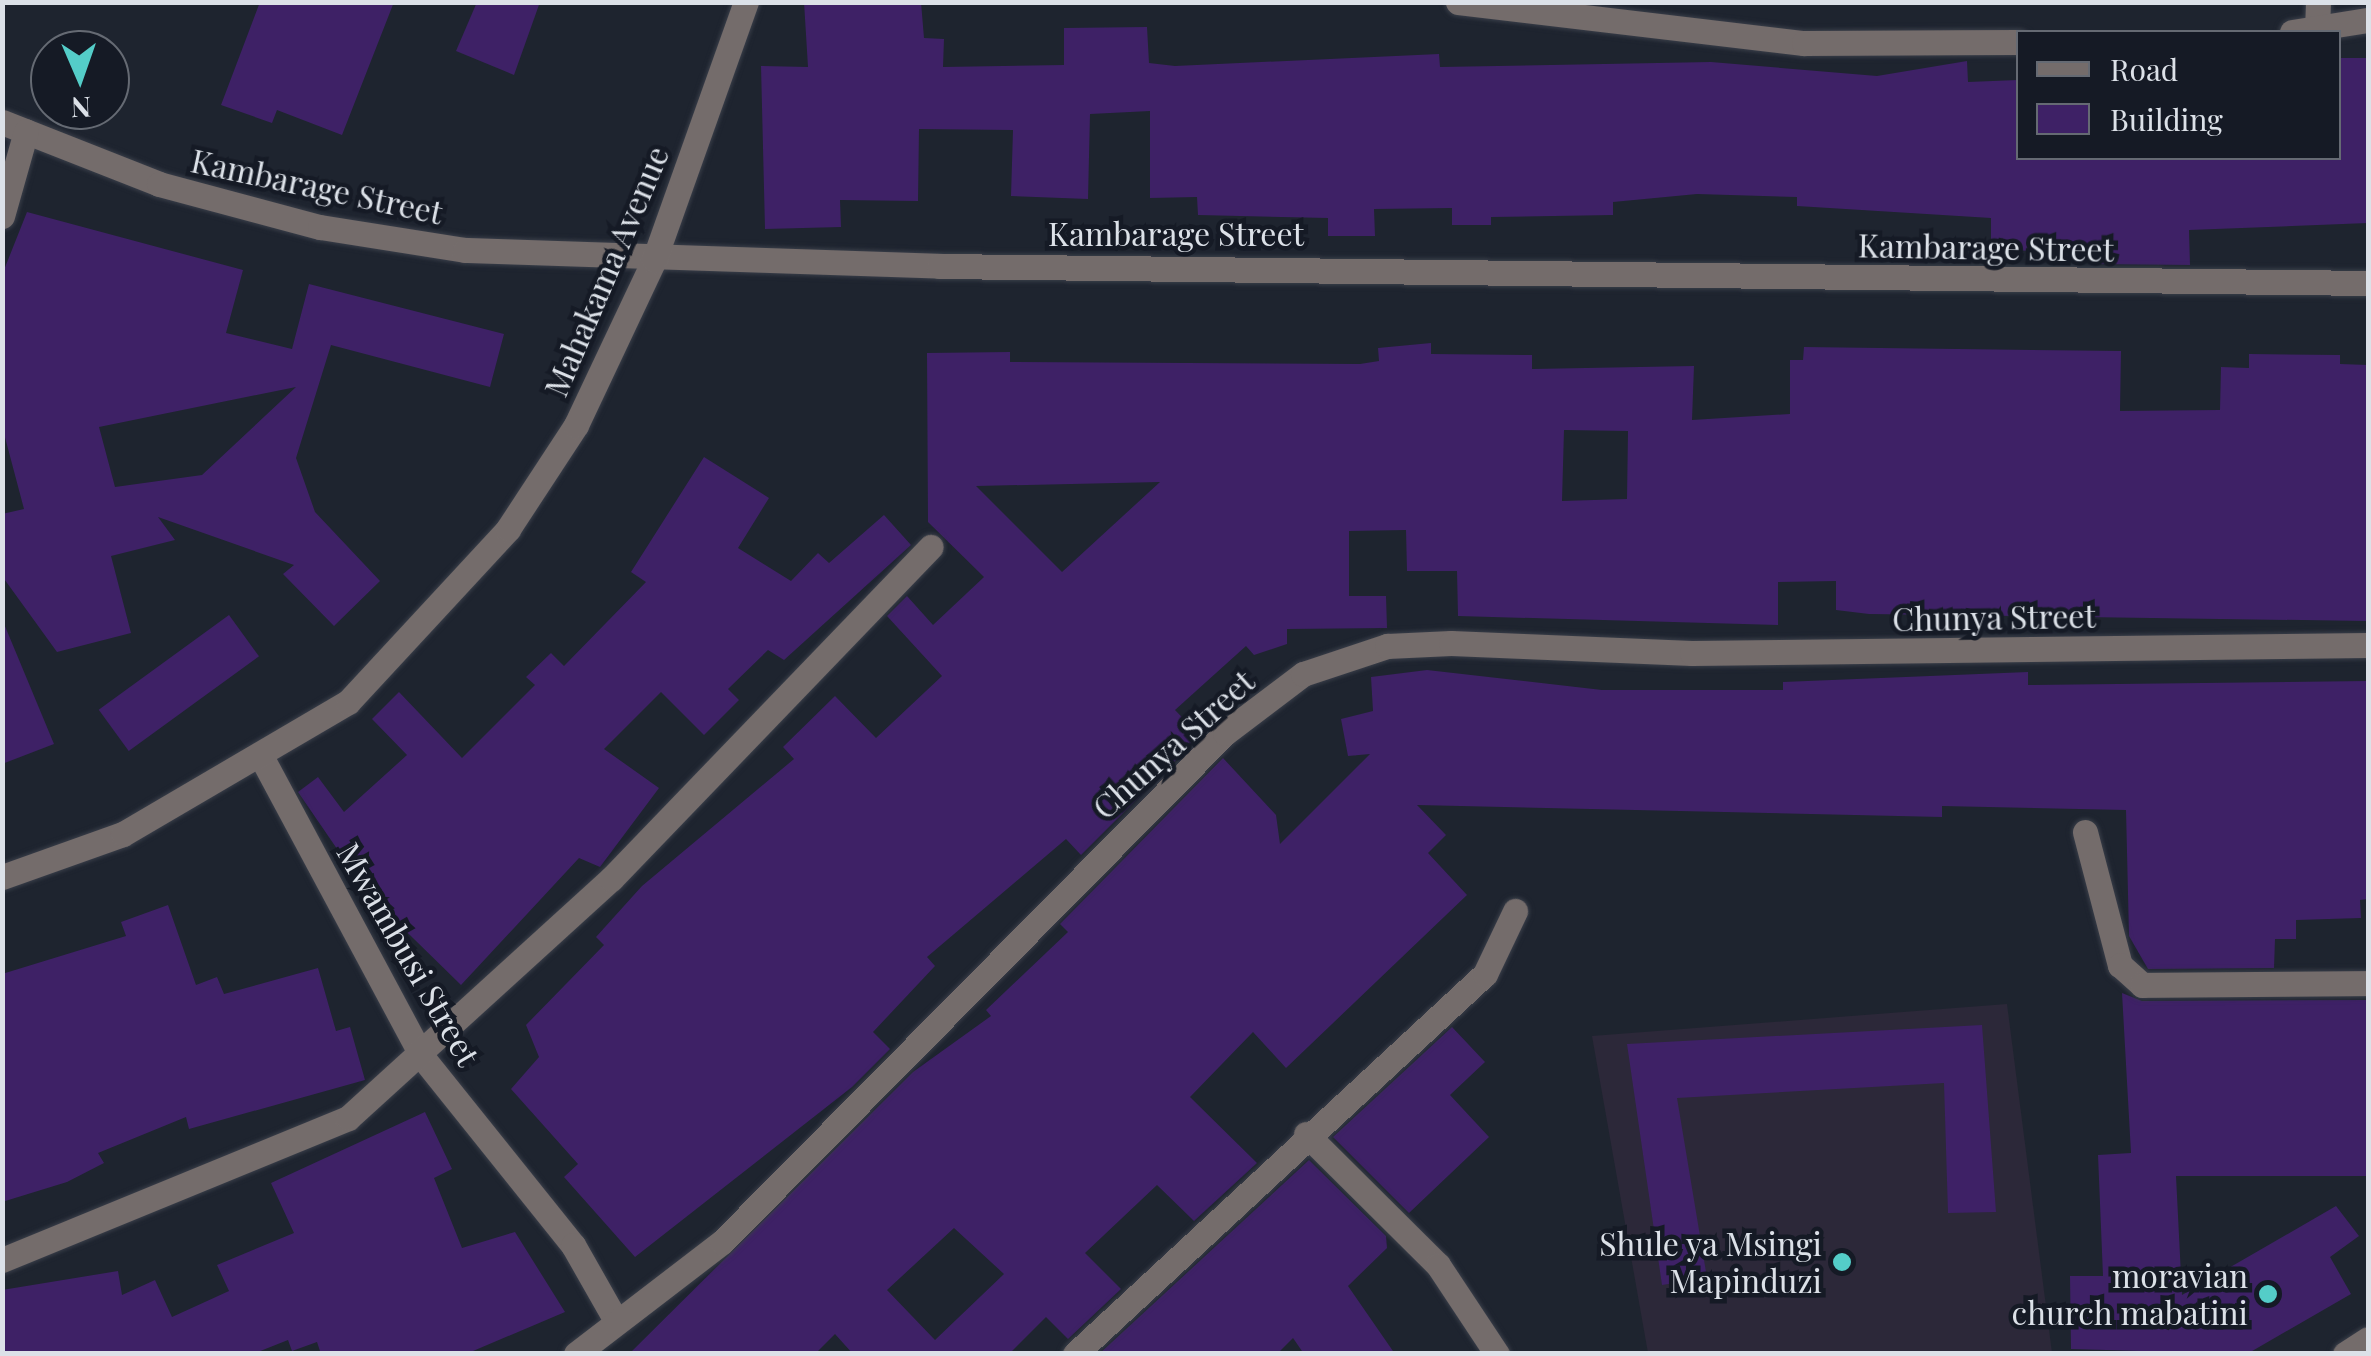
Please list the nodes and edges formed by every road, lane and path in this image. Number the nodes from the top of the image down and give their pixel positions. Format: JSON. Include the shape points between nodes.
{"nodes":[{"id":1,"x":746,"y":2,"type":"edge"},
{"id":2,"x":1458,"y":2,"type":"edge"},
{"id":3,"x":2318,"y":2,"type":"edge"},
{"id":4,"x":2368,"y":20,"type":"edge"},
{"id":5,"x":2306,"y":30,"type":"edge"},
{"id":6,"x":2316,"y":30,"type":"edge"},
{"id":7,"x":2016,"y":42,"type":"edge"},
{"id":8,"x":14,"y":126,"type":"edge"},
{"id":9,"x":2,"y":216,"type":"edge"},
{"id":10,"x":654,"y":260,"type":"junction"},
{"id":11,"x":2368,"y":283,"type":"edge"},
{"id":12,"x":931,"y":547,"type":"dead end"},
{"id":13,"x":2368,"y":646,"type":"edge"},
{"id":14,"x":263,"y":760,"type":"junction"},
{"id":15,"x":2084,"y":832,"type":"dead end"},
{"id":16,"x":2,"y":878,"type":"edge"},
{"id":17,"x":1516,"y":911,"type":"dead end"},
{"id":18,"x":2368,"y":983,"type":"edge"},
{"id":19,"x":423,"y":1058,"type":"junction"},
{"id":20,"x":1306,"y":1134,"type":"junction"},
{"id":21,"x":2,"y":1260,"type":"edge"},
{"id":22,"x":615,"y":1319,"type":"junction"},
{"id":23,"x":2368,"y":1339,"type":"edge"},
{"id":24,"x":576,"y":1354,"type":"edge"},
{"id":25,"x":1075,"y":1354,"type":"edge"},
{"id":26,"x":1497,"y":1354,"type":"edge"},
{"id":27,"x":2344,"y":1354,"type":"edge"}],
"edges":[{"from":1,"to":10,"type":"street","name":"Mahakama Avenue"},
{"from":2,"to":7,"type":"street","via":[[1804,43]]},
{"from":3,"to":5,"type":"street"},
{"from":4,"to":6,"type":"street"},
{"from":8,"to":9,"type":"street"},
{"from":8,"to":10,"type":"street","name":"Kambarage Street","via":[[159,184],[336,230],[465,250]]},
{"from":10,"to":11,"type":"street","name":"Kambarage Street"},
{"from":10,"to":14,"type":"street","name":"Mahakama Avenue","via":[[576,425],[508,529],[399,657]]},
{"from":12,"to":19,"type":"street","via":[[611,879]]},
{"from":13,"to":22,"type":"street","name":"Chunya Street","via":[[1692,653],[1451,643],[1387,646],[1302,674],[1225,733],[722,1242]]},
{"from":14,"to":16,"type":"street","name":"Mahakama Avenue","via":[[124,834]]},
{"from":14,"to":19,"type":"street","name":"Mwambusi Street"},
{"from":15,"to":18,"type":"street","via":[[2120,965],[2142,984]]},
{"from":17,"to":20,"type":"street","via":[[1484,974]]},
{"from":19,"to":21,"type":"street","via":[[348,1118]]},
{"from":19,"to":22,"type":"street","name":"Mwambusi Street","via":[[572,1245]]},
{"from":20,"to":25,"type":"street"},
{"from":20,"to":26,"type":"street","via":[[1438,1265]]},
{"from":22,"to":24,"type":"street","name":"Chunya Street"},
{"from":23,"to":27,"type":"street"}]}
